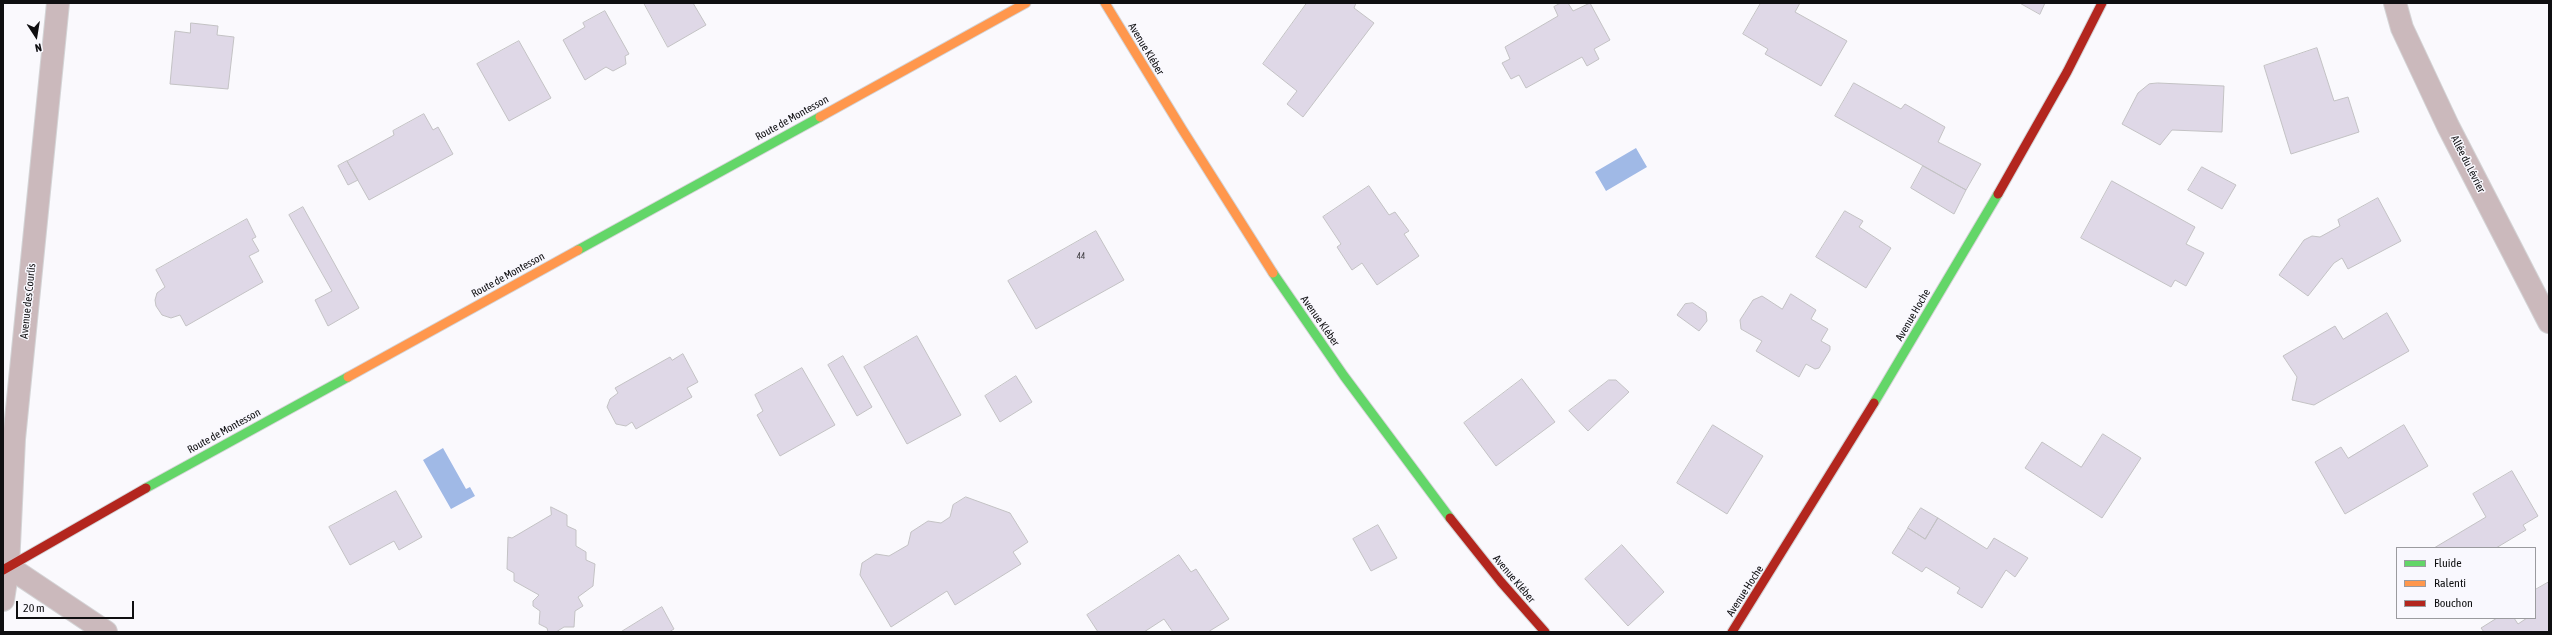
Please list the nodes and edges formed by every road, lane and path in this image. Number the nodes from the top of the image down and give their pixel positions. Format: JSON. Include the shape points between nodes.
{"nodes":[{"id":1,"x":58,"y":3,"type":"edge"},
{"id":2,"x":1026,"y":3,"type":"edge"},
{"id":3,"x":1105,"y":3,"type":"edge"},
{"id":4,"x":2102,"y":3,"type":"edge"},
{"id":5,"x":2395,"y":3,"type":"edge"},
{"id":6,"x":2549,"y":322,"type":"edge"},
{"id":7,"x":5,"y":566,"type":"edge"},
{"id":8,"x":3,"y":600,"type":"edge"},
{"id":9,"x":106,"y":632,"type":"edge"},
{"id":10,"x":1545,"y":632,"type":"edge"},
{"id":11,"x":1732,"y":632,"type":"edge"}],
"edges":[{"from":1,"to":7,"type":"street","name":"Avenue des Courlis","via":[[14,440]]},
{"from":2,"to":7,"type":"street","name":"Route de Montesson"},
{"from":3,"to":10,"type":"street","name":"Avenue Kléber","via":[[1181,132],[1268,267],[1381,429],[1510,595]]},
{"from":4,"to":11,"type":"street","name":"Avenue Hoche","via":[[2018,159],[1907,348],[1786,550]]},
{"from":5,"to":6,"type":"street","name":"Allée du Lévrier","via":[[2402,28],[2448,126]]},
{"from":7,"to":8,"type":"street","name":"Avenue des Courlis"},
{"from":7,"to":9,"type":"street"}]}
